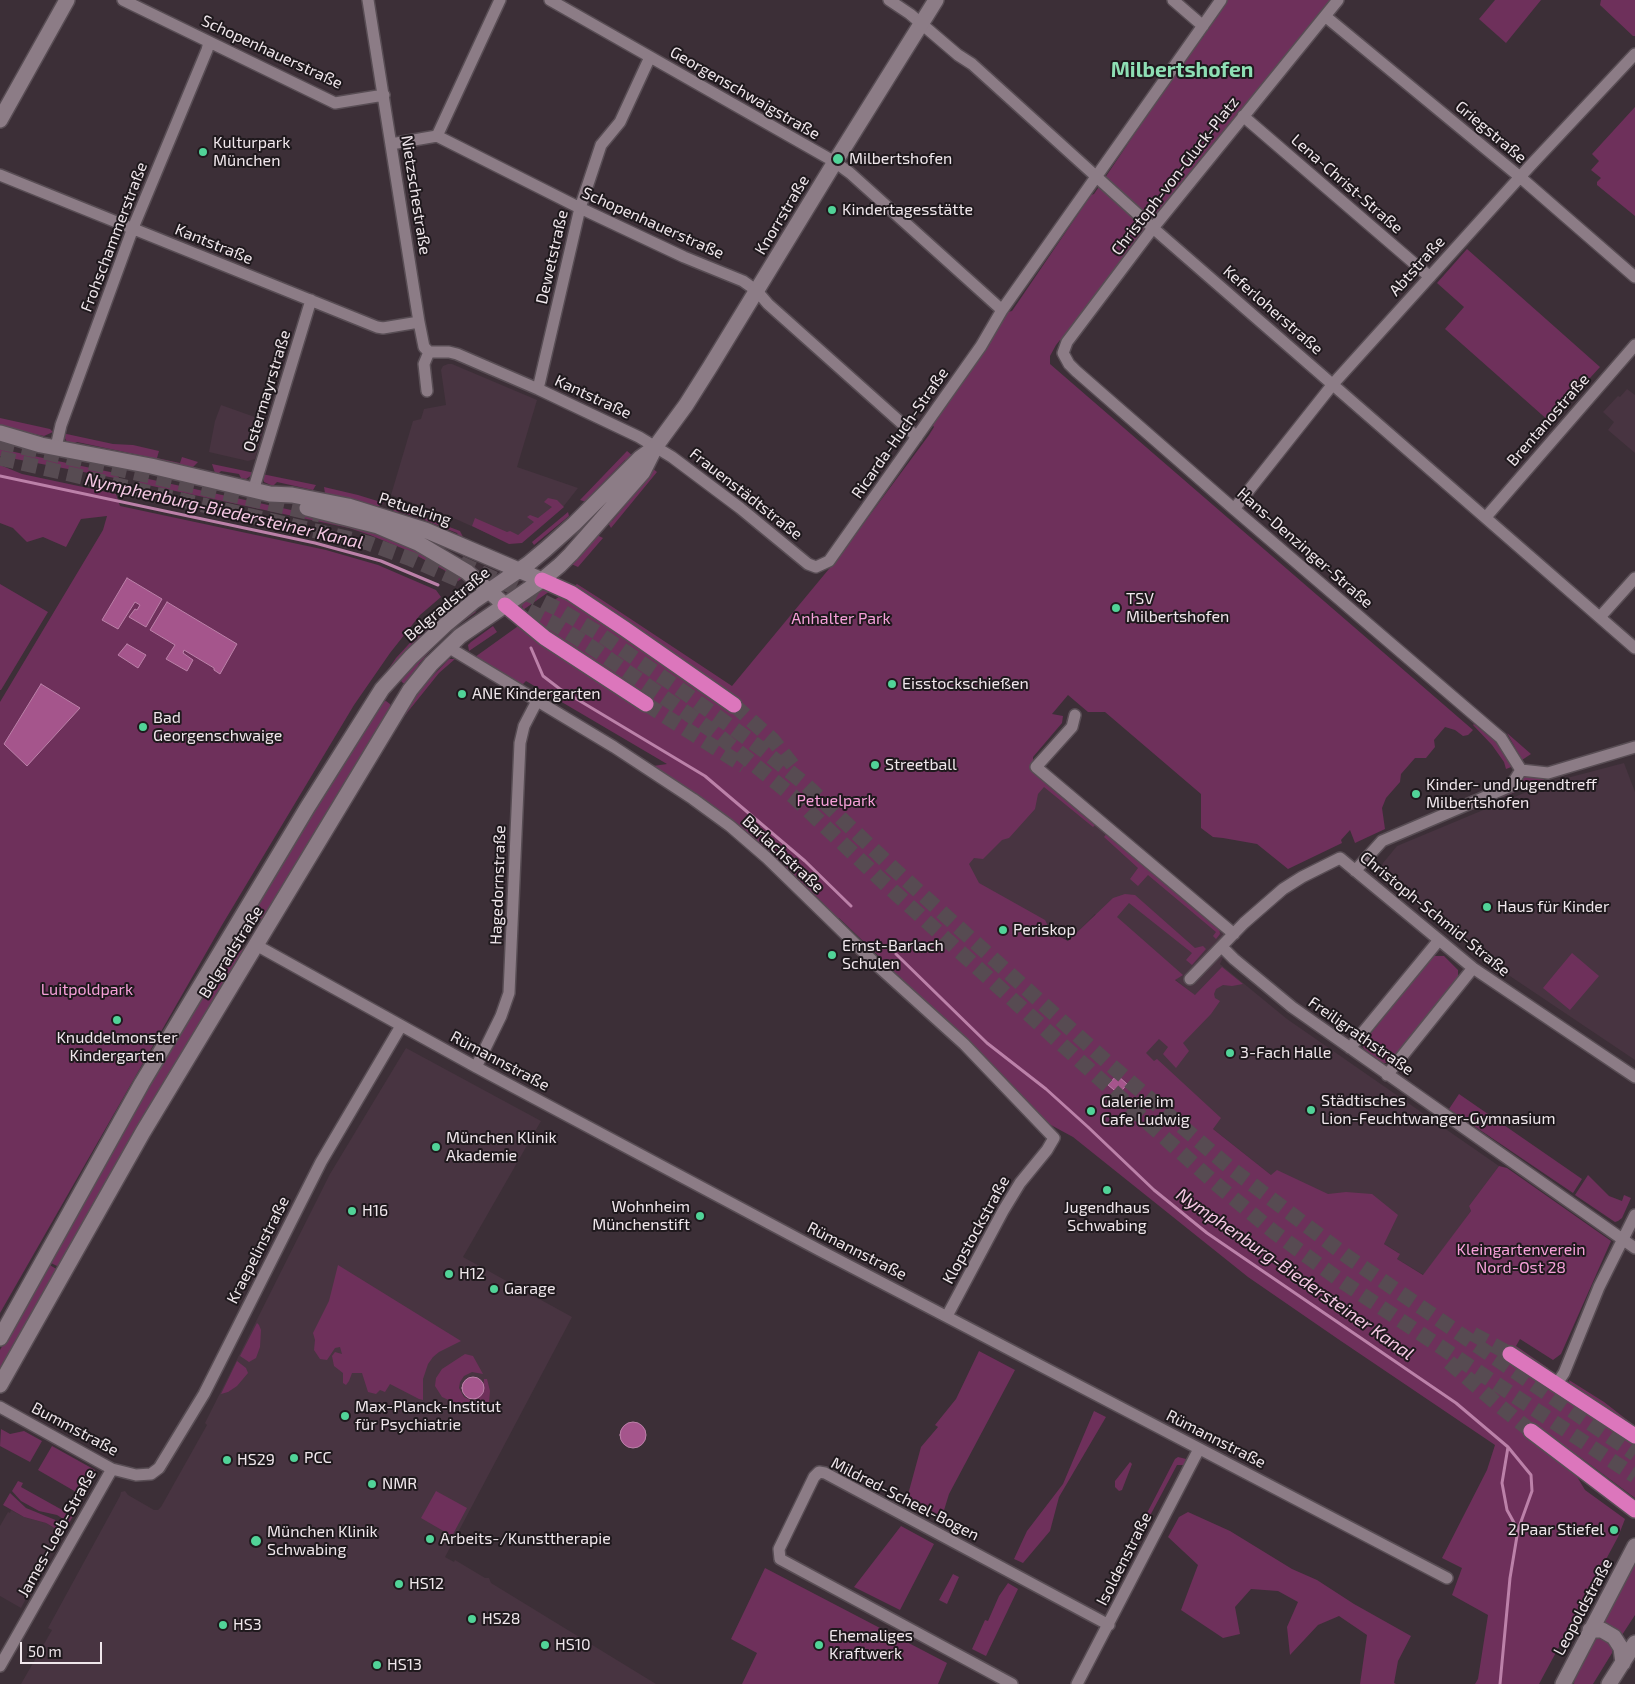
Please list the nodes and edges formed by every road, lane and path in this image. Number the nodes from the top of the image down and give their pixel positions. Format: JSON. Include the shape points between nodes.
{"nodes":[{"id":1,"x":67,"y":0,"type":"edge"},
{"id":2,"x":123,"y":0,"type":"edge"},
{"id":3,"x":368,"y":0,"type":"edge"},
{"id":4,"x":500,"y":0,"type":"edge"},
{"id":5,"x":550,"y":0,"type":"edge"},
{"id":6,"x":889,"y":0,"type":"edge"},
{"id":7,"x":936,"y":0,"type":"edge"},
{"id":8,"x":1172,"y":0,"type":"edge"},
{"id":9,"x":1221,"y":0,"type":"edge"},
{"id":10,"x":1338,"y":0,"type":"edge"},
{"id":11,"x":1325,"y":16,"type":"junction"},
{"id":12,"x":921,"y":24,"type":"junction"},
{"id":13,"x":1203,"y":26,"type":"junction"},
{"id":14,"x":208,"y":42,"type":"junction"},
{"id":15,"x":1635,"y":54,"type":"edge"},
{"id":16,"x":650,"y":57,"type":"junction"},
{"id":17,"x":384,"y":95,"type":"junction"},
{"id":18,"x":1243,"y":116,"type":"junction"},
{"id":19,"x":0,"y":120,"type":"edge"},
{"id":20,"x":437,"y":136,"type":"junction"},
{"id":21,"x":391,"y":144,"type":"junction"},
{"id":22,"x":834,"y":162,"type":"junction"},
{"id":23,"x":0,"y":175,"type":"edge"},
{"id":24,"x":1097,"y":176,"type":"junction"},
{"id":25,"x":1520,"y":177,"type":"junction"},
{"id":26,"x":580,"y":208,"type":"junction"},
{"id":27,"x":133,"y":228,"type":"junction"},
{"id":28,"x":1153,"y":228,"type":"junction"},
{"id":29,"x":1635,"y":276,"type":"edge"},
{"id":30,"x":1430,"y":277,"type":"junction"},
{"id":31,"x":757,"y":291,"type":"junction"},
{"id":32,"x":311,"y":300,"type":"junction"},
{"id":33,"x":1002,"y":310,"type":"junction"},
{"id":34,"x":419,"y":322,"type":"junction"},
{"id":35,"x":1635,"y":345,"type":"edge"},
{"id":36,"x":430,"y":352,"type":"junction"},
{"id":37,"x":1063,"y":353,"type":"joint"},
{"id":38,"x":1333,"y":384,"type":"junction"},
{"id":39,"x":538,"y":389,"type":"junction"},
{"id":40,"x":427,"y":391,"type":"dead end"},
{"id":41,"x":0,"y":433,"type":"edge"},
{"id":42,"x":917,"y":437,"type":"junction"},
{"id":43,"x":0,"y":444,"type":"edge"},
{"id":44,"x":49,"y":446,"type":"junction"},
{"id":45,"x":656,"y":446,"type":"junction"},
{"id":46,"x":253,"y":491,"type":"junction"},
{"id":47,"x":270,"y":494,"type":"junction"},
{"id":48,"x":1234,"y":509,"type":"junction"},
{"id":49,"x":1486,"y":517,"type":"junction"},
{"id":50,"x":816,"y":567,"type":"joint"},
{"id":51,"x":519,"y":570,"type":"junction"},
{"id":52,"x":1635,"y":578,"type":"edge"},
{"id":53,"x":542,"y":580,"type":"junction"},
{"id":54,"x":489,"y":590,"type":"junction"},
{"id":55,"x":505,"y":605,"type":"junction"},
{"id":56,"x":1600,"y":617,"type":"junction"},
{"id":57,"x":448,"y":647,"type":"junction"},
{"id":58,"x":1635,"y":648,"type":"edge"},
{"id":59,"x":394,"y":675,"type":"junction"},
{"id":60,"x":410,"y":690,"type":"junction"},
{"id":61,"x":375,"y":699,"type":"junction"},
{"id":62,"x":536,"y":700,"type":"junction"},
{"id":63,"x":646,"y":704,"type":"tunnel mouth"},
{"id":64,"x":734,"y":705,"type":"tunnel mouth"},
{"id":65,"x":398,"y":708,"type":"junction"},
{"id":66,"x":1075,"y":715,"type":"dead end"},
{"id":67,"x":1635,"y":747,"type":"edge"},
{"id":68,"x":1521,"y":770,"type":"junction"},
{"id":69,"x":1355,"y":871,"type":"junction"},
{"id":70,"x":1234,"y":934,"type":"junction"},
{"id":71,"x":1439,"y":940,"type":"junction"},
{"id":72,"x":256,"y":945,"type":"junction"},
{"id":73,"x":1222,"y":947,"type":"junction"},
{"id":74,"x":1473,"y":968,"type":"junction"},
{"id":75,"x":1190,"y":979,"type":"dead end"},
{"id":76,"x":401,"y":1026,"type":"junction"},
{"id":77,"x":1350,"y":1048,"type":"junction"},
{"id":78,"x":476,"y":1067,"type":"junction"},
{"id":79,"x":1387,"y":1075,"type":"junction"},
{"id":80,"x":1635,"y":1077,"type":"edge"},
{"id":81,"x":1054,"y":1138,"type":"joint"},
{"id":82,"x":1635,"y":1215,"type":"edge"},
{"id":83,"x":1622,"y":1240,"type":"junction"},
{"id":84,"x":1635,"y":1248,"type":"edge"},
{"id":85,"x":947,"y":1316,"type":"junction"},
{"id":86,"x":0,"y":1338,"type":"edge"},
{"id":87,"x":1510,"y":1354,"type":"tunnel mouth"},
{"id":88,"x":0,"y":1385,"type":"edge"},
{"id":89,"x":1556,"y":1385,"type":"junction"},
{"id":90,"x":0,"y":1407,"type":"edge"},
{"id":91,"x":1531,"y":1431,"type":"tunnel mouth"},
{"id":92,"x":1635,"y":1436,"type":"edge"},
{"id":93,"x":1199,"y":1449,"type":"junction"},
{"id":94,"x":112,"y":1469,"type":"junction"},
{"id":95,"x":136,"y":1475,"type":"joint"},
{"id":96,"x":1635,"y":1510,"type":"edge"},
{"id":97,"x":1635,"y":1546,"type":"edge"},
{"id":98,"x":1447,"y":1578,"type":"dead end"},
{"id":99,"x":1109,"y":1625,"type":"junction"},
{"id":100,"x":1590,"y":1630,"type":"junction"},
{"id":101,"x":1635,"y":1643,"type":"edge"},
{"id":102,"x":1623,"y":1663,"type":"junction"},
{"id":103,"x":0,"y":1666,"type":"edge"},
{"id":104,"x":1012,"y":1684,"type":"edge"},
{"id":105,"x":1077,"y":1684,"type":"edge"},
{"id":106,"x":1563,"y":1684,"type":"edge"},
{"id":107,"x":1609,"y":1684,"type":"edge"}],
"edges":[{"from":1,"to":19,"type":"main road"},
{"from":2,"to":14,"type":"street","name":"Schopenhauerstraße"},
{"from":3,"to":17,"type":"street","name":"Nietzschestraße"},
{"from":4,"to":20,"type":"street"},
{"from":5,"to":16,"type":"street","name":"Georgenschwaigstraße"},
{"from":6,"to":12,"type":"street","name":"Keferloherstraße"},
{"from":7,"to":12,"type":"main road","name":"Knorrstraße"},
{"from":8,"to":13,"type":"street"},
{"from":9,"to":13,"type":"street"},
{"from":10,"to":11,"type":"street","name":"Christoph-von-Gluck-Platz"},
{"from":11,"to":18,"type":"street","name":"Christoph-von-Gluck-Platz"},
{"from":11,"to":25,"type":"street","name":"Griegstraße"},
{"from":12,"to":22,"type":"main road","name":"Knorrstraße"},
{"from":12,"to":24,"type":"street","name":"Keferloherstraße","via":[[997,86]]},
{"from":13,"to":24,"type":"street"},
{"from":14,"to":17,"type":"street","name":"Schopenhauerstraße","via":[[335,104]]},
{"from":14,"to":27,"type":"street","name":"Frohschammerstraße"},
{"from":15,"to":25,"type":"street","name":"Abtstraße"},
{"from":16,"to":22,"type":"street","name":"Georgenschwaigstraße"},
{"from":16,"to":26,"type":"street","name":"Dewetstraße","via":[[620,122],[601,144]]},
{"from":17,"to":21,"type":"street","name":"Nietzschestraße"},
{"from":18,"to":28,"type":"street","name":"Christoph-von-Gluck-Platz"},
{"from":18,"to":30,"type":"street","name":"Lena-Christ-Straße"},
{"from":20,"to":21,"type":"street"},
{"from":20,"to":26,"type":"street","name":"Schopenhauerstraße"},
{"from":21,"to":34,"type":"street","name":"Nietzschestraße"},
{"from":22,"to":31,"type":"main road","name":"Knorrstraße"},
{"from":22,"to":33,"type":"street","name":"Georgenschwaigstraße"},
{"from":23,"to":27,"type":"street","name":"Kantstraße"},
{"from":24,"to":28,"type":"street","name":"Keferloherstraße"},
{"from":24,"to":33,"type":"street"},
{"from":25,"to":29,"type":"street","name":"Griegstraße"},
{"from":25,"to":30,"type":"street","name":"Abtstraße"},
{"from":26,"to":31,"type":"street","name":"Schopenhauerstraße"},
{"from":26,"to":39,"type":"street","name":"Dewetstraße"},
{"from":27,"to":32,"type":"street","name":"Kantstraße"},
{"from":27,"to":44,"type":"street","name":"Frohschammerstraße","via":[[61,425]]},
{"from":28,"to":37,"type":"street","name":"Christoph-von-Gluck-Platz","via":[[1067,342]]},
{"from":28,"to":38,"type":"street","name":"Keferloherstraße"},
{"from":30,"to":38,"type":"street","name":"Abtstraße"},
{"from":31,"to":42,"type":"street","name":"Schopenhauerstraße"},
{"from":31,"to":45,"type":"main road","name":"Knorrstraße","via":[[686,405]]},
{"from":32,"to":34,"type":"street","name":"Kantstraße","via":[[383,328]]},
{"from":32,"to":46,"type":"street","name":"Ostermayrstraße"},
{"from":33,"to":42,"type":"street","name":"Ricarda-Huch-Straße"},
{"from":34,"to":36,"type":"street","name":"Nietzschestraße","via":[[424,347]]},
{"from":35,"to":49,"type":"street","name":"Brentanostraße"},
{"from":36,"to":39,"type":"street","name":"Kantstraße","via":[[457,354]]},
{"from":36,"to":40,"type":"street","via":[[424,364]]},
{"from":37,"to":48,"type":"street","name":"Hans-Denzinger-Straße","via":[[1076,371]]},
{"from":38,"to":48,"type":"street","name":"Abtstraße"},
{"from":38,"to":49,"type":"street","name":"Keferloherstraße"},
{"from":39,"to":45,"type":"street","name":"Kantstraße"},
{"from":41,"to":44,"type":"main road","name":"Petuelring"},
{"from":42,"to":50,"type":"street","name":"Ricarda-Huch-Straße","via":[[829,561]]},
{"from":43,"to":44,"type":"main road","name":"Petuelring"},
{"from":44,"to":46,"type":"main road","name":"Petuelring"},
{"from":45,"to":50,"type":"street","name":"Frauenstädtstraße"},
{"from":45,"to":51,"type":"main road","name":"Knorrstraße","via":[[574,524]]},
{"from":45,"to":53,"type":"main road","name":"Knorrstraße","via":[[643,472],[571,554]]},
{"from":46,"to":47,"type":"main road","name":"Petuelring"},
{"from":47,"to":51,"type":"main road","name":"Petuelring","via":[[348,506],[396,520]]},
{"from":47,"to":54,"type":"main road","name":"Petuelring","via":[[286,502],[378,526],[418,543],[467,572]]},
{"from":48,"to":68,"type":"street","name":"Hans-Denzinger-Straße","via":[[1501,738]]},
{"from":49,"to":56,"type":"street","name":"Keferloherstraße"},
{"from":51,"to":53,"type":"main road","name":"Petuelring"},
{"from":51,"to":54,"type":"main road","name":"Belgradstraße"},
{"from":52,"to":56,"type":"street"},
{"from":53,"to":55,"type":"main road","name":"Belgradstraße"},
{"from":53,"to":64,"type":"highway","via":[[571,593]]},
{"from":54,"to":55,"type":"main road","name":"Petuelring"},
{"from":54,"to":59,"type":"main road","name":"Belgradstraße","via":[[434,635]]},
{"from":55,"to":57,"type":"main road","name":"Belgradstraße"},
{"from":55,"to":63,"type":"highway","via":[[544,638]]},
{"from":56,"to":58,"type":"street","name":"Keferloherstraße"},
{"from":57,"to":60,"type":"main road","name":"Belgradstraße"},
{"from":57,"to":62,"type":"street","name":"Barlachstraße"},
{"from":59,"to":60,"type":"main road","via":[[395,683]]},
{"from":59,"to":61,"type":"main road","name":"Belgradstraße"},
{"from":60,"to":65,"type":"main road","name":"Belgradstraße"},
{"from":61,"to":65,"type":"main road","via":[[386,696]]},
{"from":61,"to":86,"type":"main road","name":"Belgradstraße","via":[[142,1083]]},
{"from":62,"to":78,"type":"street","name":"Hagedornstraße","via":[[520,743],[509,993]]},
{"from":62,"to":81,"type":"street","name":"Barlachstraße","via":[[614,747],[730,826],[964,1044]]},
{"from":65,"to":72,"type":"main road","name":"Belgradstraße"},
{"from":66,"to":70,"type":"street","via":[[1072,727],[1036,767]]},
{"from":67,"to":68,"type":"street","via":[[1548,773]]},
{"from":68,"to":69,"type":"street","via":[[1511,786],[1382,841]]},
{"from":69,"to":70,"type":"street","name":"Christoph-Schmid-Straße","via":[[1340,858],[1283,889]]},
{"from":69,"to":71,"type":"street","name":"Christoph-Schmid-Straße"},
{"from":70,"to":73,"type":"street"},
{"from":71,"to":74,"type":"street","name":"Christoph-Schmid-Straße"},
{"from":71,"to":77,"type":"street"},
{"from":72,"to":76,"type":"street","name":"Rümannstraße"},
{"from":72,"to":88,"type":"main road","name":"Belgradstraße","via":[[143,1132]]},
{"from":73,"to":75,"type":"street"},
{"from":73,"to":77,"type":"street","name":"Freiligrathstraße","via":[[1292,1008]]},
{"from":74,"to":79,"type":"street"},
{"from":74,"to":80,"type":"street","name":"Christoph-Schmid-Straße"},
{"from":76,"to":78,"type":"street","name":"Rümannstraße"},
{"from":76,"to":95,"type":"street","name":"Kraepelinstraße","via":[[313,1177],[196,1408],[159,1468],[152,1474]]},
{"from":77,"to":79,"type":"street","name":"Freiligrathstraße"},
{"from":78,"to":85,"type":"street","name":"Rümannstraße"},
{"from":79,"to":83,"type":"street","name":"Freiligrathstraße"},
{"from":81,"to":85,"type":"street","name":"Klopstockstraße","via":[[1003,1211]]},
{"from":82,"to":83,"type":"street"},
{"from":83,"to":84,"type":"street","name":"Freiligrathstraße"},
{"from":83,"to":89,"type":"street"},
{"from":85,"to":93,"type":"street","name":"Rümannstraße"},
{"from":87,"to":89,"type":"highway"},
{"from":89,"to":92,"type":"highway"},
{"from":90,"to":94,"type":"street","name":"Bummstraße"},
{"from":91,"to":96,"type":"highway"},
{"from":93,"to":98,"type":"street","name":"Rümannstraße"},
{"from":93,"to":99,"type":"street","name":"Isoldenstraße"},
{"from":94,"to":95,"type":"street","name":"Bummstraße"},
{"from":94,"to":103,"type":"street","name":"James-Loeb-Straße"},
{"from":97,"to":100,"type":"main road","name":"Leopoldstraße"},
{"from":99,"to":104,"type":"street","name":"Mildred-Scheel-Bogen","via":[[819,1472],[779,1549],[780,1559]]},
{"from":99,"to":105,"type":"street","name":"Isoldenstraße"},
{"from":100,"to":102,"type":"main road","via":[[1602,1630],[1614,1637],[1621,1648]]},
{"from":100,"to":106,"type":"main road","name":"Leopoldstraße"},
{"from":101,"to":102,"type":"main road"},
{"from":102,"to":107,"type":"main road"}]}
